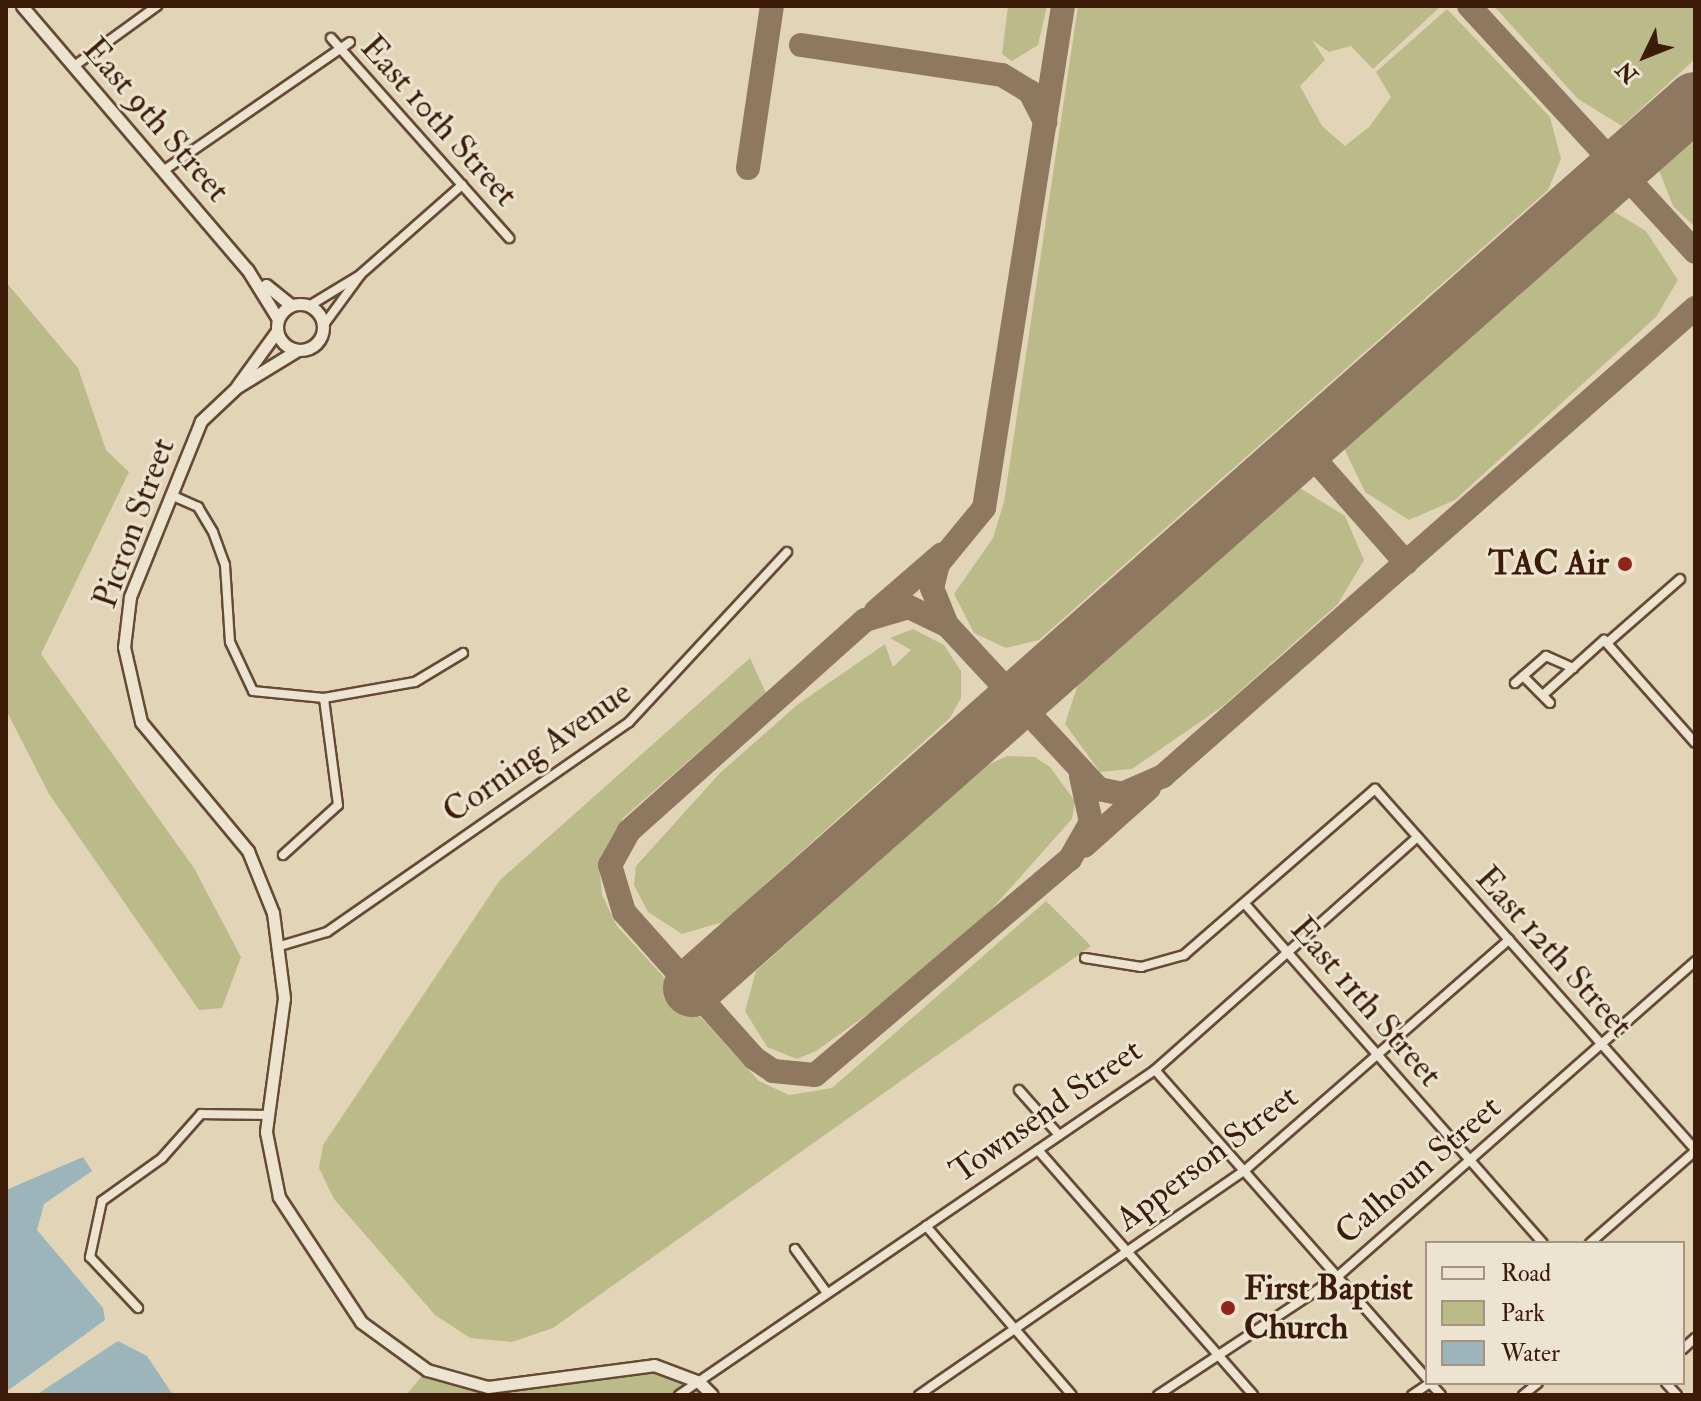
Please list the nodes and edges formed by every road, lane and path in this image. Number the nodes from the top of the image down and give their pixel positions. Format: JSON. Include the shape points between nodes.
{"nodes":[{"id":1,"x":22,"y":6,"type":"edge"},
{"id":2,"x":157,"y":6,"type":"edge"},
{"id":3,"x":331,"y":38,"type":"dead end"},
{"id":4,"x":350,"y":42,"type":"dead end"},
{"id":5,"x":340,"y":49,"type":"junction"},
{"id":6,"x":73,"y":67,"type":"junction"},
{"id":7,"x":163,"y":171,"type":"junction"},
{"id":8,"x":462,"y":185,"type":"junction"},
{"id":9,"x":509,"y":238,"type":"dead end"},
{"id":10,"x":247,"y":269,"type":"junction"},
{"id":11,"x":361,"y":274,"type":"junction"},
{"id":12,"x":291,"y":305,"type":"junction"},
{"id":13,"x":309,"y":306,"type":"junction"},
{"id":14,"x":277,"y":325,"type":"junction"},
{"id":15,"x":323,"y":326,"type":"junction"},
{"id":16,"x":296,"y":351,"type":"junction"},
{"id":17,"x":237,"y":387,"type":"junction"},
{"id":18,"x":171,"y":495,"type":"junction"},
{"id":19,"x":787,"y":552,"type":"dead end"},
{"id":20,"x":1680,"y":579,"type":"dead end"},
{"id":21,"x":1607,"y":643,"type":"junction"},
{"id":22,"x":463,"y":653,"type":"dead end"},
{"id":23,"x":1570,"y":671,"type":"junction"},
{"id":24,"x":1523,"y":676,"type":"junction"},
{"id":25,"x":1515,"y":683,"type":"dead end"},
{"id":26,"x":1544,"y":694,"type":"junction"},
{"id":27,"x":324,"y":698,"type":"junction"},
{"id":28,"x":1550,"y":703,"type":"dead end"},
{"id":29,"x":1695,"y":743,"type":"edge"},
{"id":30,"x":1417,"y":837,"type":"junction"},
{"id":31,"x":283,"y":855,"type":"dead end"},
{"id":32,"x":1245,"y":904,"type":"junction"},
{"id":33,"x":1509,"y":940,"type":"junction"},
{"id":34,"x":280,"y":946,"type":"junction"},
{"id":35,"x":1287,"y":953,"type":"junction"},
{"id":36,"x":1085,"y":958,"type":"dead end"},
{"id":37,"x":1695,"y":961,"type":"edge"},
{"id":38,"x":1601,"y":1044,"type":"junction"},
{"id":39,"x":1377,"y":1055,"type":"junction"},
{"id":40,"x":1155,"y":1070,"type":"junction"},
{"id":41,"x":1019,"y":1090,"type":"dead end"},
{"id":42,"x":266,"y":1115,"type":"junction"},
{"id":43,"x":1059,"y":1135,"type":"junction"},
{"id":44,"x":1038,"y":1150,"type":"junction"},
{"id":45,"x":1695,"y":1151,"type":"edge"},
{"id":46,"x":1470,"y":1160,"type":"junction"},
{"id":47,"x":1244,"y":1171,"type":"junction"},
{"id":48,"x":926,"y":1226,"type":"junction"},
{"id":49,"x":1541,"y":1241,"type":"edge"},
{"id":50,"x":1592,"y":1241,"type":"edge"},
{"id":51,"x":795,"y":1249,"type":"dead end"},
{"id":52,"x":1127,"y":1252,"type":"junction"},
{"id":53,"x":1337,"y":1277,"type":"junction"},
{"id":54,"x":827,"y":1293,"type":"junction"},
{"id":55,"x":138,"y":1308,"type":"dead end"},
{"id":56,"x":1015,"y":1329,"type":"junction"},
{"id":57,"x":1218,"y":1355,"type":"junction"},
{"id":58,"x":1425,"y":1377,"type":"edge"},
{"id":59,"x":699,"y":1382,"type":"junction"},
{"id":60,"x":488,"y":1391,"type":"edge"},
{"id":61,"x":679,"y":1395,"type":"edge"},
{"id":62,"x":712,"y":1395,"type":"edge"},
{"id":63,"x":919,"y":1395,"type":"edge"},
{"id":64,"x":1072,"y":1395,"type":"edge"},
{"id":65,"x":1158,"y":1395,"type":"edge"},
{"id":66,"x":1253,"y":1395,"type":"edge"}],
"edges":[{"from":1,"to":6,"type":"main road","name":"East 9th Street"},
{"from":2,"to":6,"type":"street"},
{"from":3,"to":5,"type":"street","name":"East 10th Street"},
{"from":4,"to":5,"type":"street"},
{"from":5,"to":7,"type":"street"},
{"from":5,"to":8,"type":"street","name":"East 10th Street"},
{"from":6,"to":7,"type":"main road","name":"East 9th Street"},
{"from":7,"to":10,"type":"main road","name":"East 9th Street"},
{"from":8,"to":9,"type":"street","name":"East 10th Street"},
{"from":8,"to":11,"type":"street"},
{"from":10,"to":12,"type":"main road"},
{"from":10,"to":14,"type":"main road"},
{"from":11,"to":13,"type":"street"},
{"from":11,"to":15,"type":"street"},
{"from":12,"to":13,"type":"main road"},
{"from":12,"to":14,"type":"main road"},
{"from":13,"to":15,"type":"main road"},
{"from":14,"to":16,"type":"main road"},
{"from":14,"to":17,"type":"main road","name":"Picron Street"},
{"from":15,"to":16,"type":"main road","via":[[315,345]]},
{"from":16,"to":17,"type":"main road","name":"Picron Street"},
{"from":17,"to":18,"type":"main road","name":"Picron Street","via":[[201,421]]},
{"from":18,"to":27,"type":"street","via":[[198,507],[223,557],[226,626],[246,683],[269,697]]},
{"from":18,"to":34,"type":"main road","name":"Picron Street","via":[[130,597],[124,647],[130,694],[154,745],[248,851]]},
{"from":19,"to":34,"type":"street","name":"Corning Avenue","via":[[629,722],[327,932]]},
{"from":20,"to":21,"type":"street"},
{"from":21,"to":23,"type":"street"},
{"from":21,"to":29,"type":"street"},
{"from":22,"to":27,"type":"street","via":[[422,680]]},
{"from":23,"to":24,"type":"street","via":[[1546,656]]},
{"from":23,"to":26,"type":"street"},
{"from":24,"to":25,"type":"street"},
{"from":24,"to":26,"type":"street"},
{"from":26,"to":28,"type":"street"},
{"from":27,"to":31,"type":"street","via":[[341,785],[338,805]]},
{"from":30,"to":32,"type":"street","name":"East 12th Street","via":[[1375,789]]},
{"from":30,"to":33,"type":"street","name":"East 12th Street"},
{"from":30,"to":35,"type":"street","name":"Townsend Street"},
{"from":32,"to":35,"type":"street","name":"East 11th Street"},
{"from":32,"to":36,"type":"street","via":[[1165,963],[1129,967]]},
{"from":33,"to":38,"type":"street","name":"East 12th Street"},
{"from":33,"to":39,"type":"street","name":"Apperson Street"},
{"from":34,"to":42,"type":"main road","name":"Picron Street","via":[[283,1008]]},
{"from":35,"to":39,"type":"street","name":"East 11th Street"},
{"from":35,"to":40,"type":"street","name":"Townsend Street"},
{"from":37,"to":38,"type":"street","name":"Calhoun Street"},
{"from":38,"to":45,"type":"street","name":"East 12th Street"},
{"from":38,"to":46,"type":"street","name":"Calhoun Street"},
{"from":39,"to":46,"type":"street","name":"East 11th Street"},
{"from":39,"to":47,"type":"street","name":"Apperson Street"},
{"from":40,"to":43,"type":"street","name":"Townsend Street"},
{"from":40,"to":47,"type":"street"},
{"from":41,"to":43,"type":"street"},
{"from":42,"to":55,"type":"street","via":[[201,1114],[162,1158],[102,1201],[90,1257]]},
{"from":42,"to":60,"type":"main road","name":"Picron Street","via":[[279,1197],[361,1322],[427,1370]]},
{"from":43,"to":44,"type":"street","name":"Townsend Street"},
{"from":44,"to":48,"type":"street","name":"Townsend Street"},
{"from":44,"to":52,"type":"street"},
{"from":45,"to":50,"type":"street"},
{"from":46,"to":49,"type":"street","name":"East 11th Street"},
{"from":46,"to":53,"type":"street","name":"Calhoun Street"},
{"from":47,"to":52,"type":"street","name":"Apperson Street"},
{"from":47,"to":53,"type":"street"},
{"from":48,"to":54,"type":"street","name":"Townsend Street"},
{"from":48,"to":56,"type":"street"},
{"from":51,"to":54,"type":"street"},
{"from":52,"to":56,"type":"street","name":"Apperson Street"},
{"from":52,"to":57,"type":"street"},
{"from":53,"to":57,"type":"street","name":"Calhoun Street"},
{"from":53,"to":58,"type":"street"},
{"from":54,"to":59,"type":"street","name":"Townsend Street"},
{"from":56,"to":63,"type":"street","name":"Apperson Street"},
{"from":56,"to":64,"type":"street"},
{"from":57,"to":65,"type":"street","name":"Calhoun Street"},
{"from":57,"to":66,"type":"street"},
{"from":59,"to":60,"type":"main road","via":[[637,1364]]},
{"from":59,"to":61,"type":"street","name":"Townsend Street"},
{"from":59,"to":62,"type":"main road"}]}
